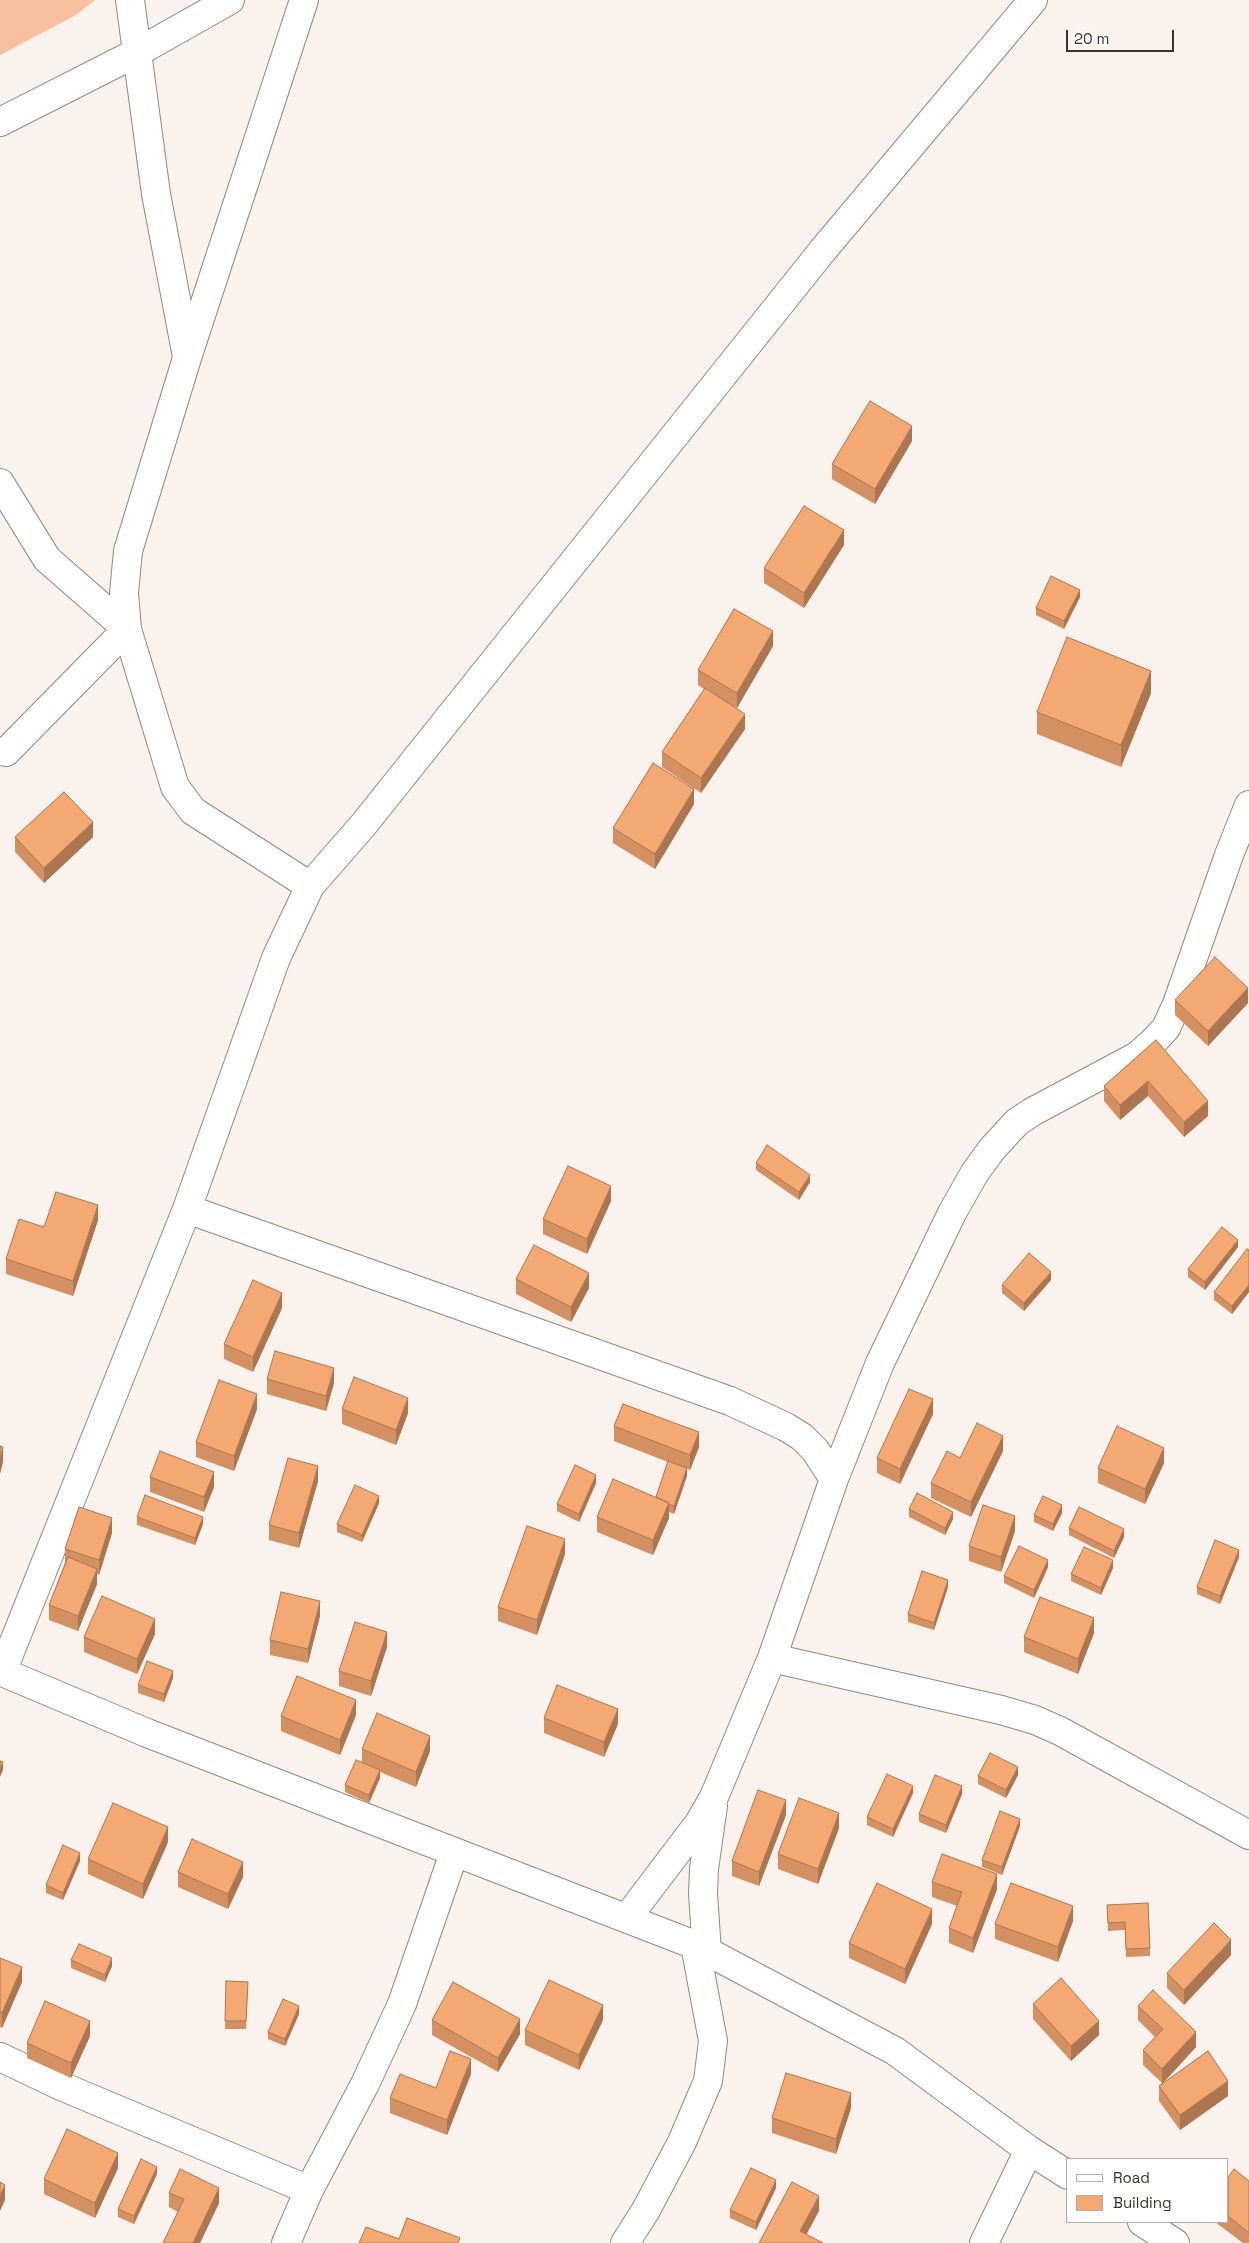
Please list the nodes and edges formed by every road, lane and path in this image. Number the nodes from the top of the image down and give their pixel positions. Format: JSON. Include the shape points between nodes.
{"nodes":[{"id":1,"x":130,"y":0,"type":"edge"},
{"id":2,"x":230,"y":0,"type":"edge"},
{"id":3,"x":304,"y":0,"type":"edge"},
{"id":4,"x":1034,"y":0,"type":"edge"},
{"id":5,"x":136,"y":53,"type":"junction"},
{"id":6,"x":0,"y":122,"type":"edge"},
{"id":7,"x":187,"y":358,"type":"junction"},
{"id":8,"x":0,"y":483,"type":"edge"},
{"id":9,"x":127,"y":629,"type":"junction"},
{"id":10,"x":6,"y":752,"type":"dead end"},
{"id":11,"x":1249,"y":805,"type":"edge"},
{"id":12,"x":310,"y":886,"type":"junction"},
{"id":13,"x":187,"y":1209,"type":"junction"},
{"id":14,"x":834,"y":1479,"type":"junction"},
{"id":15,"x":772,"y":1658,"type":"junction"},
{"id":16,"x":1,"y":1672,"type":"edge"},
{"id":17,"x":714,"y":1797,"type":"junction"},
{"id":18,"x":1249,"y":1835,"type":"edge"},
{"id":19,"x":454,"y":1853,"type":"junction"},
{"id":20,"x":627,"y":1918,"type":"junction"},
{"id":21,"x":701,"y":1948,"type":"junction"},
{"id":22,"x":0,"y":2057,"type":"edge"},
{"id":23,"x":1029,"y":2150,"type":"junction"},
{"id":24,"x":1066,"y":2174,"type":"edge"},
{"id":25,"x":309,"y":2190,"type":"junction"},
{"id":26,"x":1144,"y":2223,"type":"edge"},
{"id":27,"x":286,"y":2243,"type":"edge"},
{"id":28,"x":625,"y":2243,"type":"edge"},
{"id":29,"x":984,"y":2243,"type":"edge"},
{"id":30,"x":1176,"y":2243,"type":"edge"}],
"edges":[{"from":1,"to":5,"type":"street"},
{"from":2,"to":5,"type":"street"},
{"from":3,"to":7,"type":"street"},
{"from":4,"to":12,"type":"street","via":[[823,250],[370,816]]},
{"from":5,"to":6,"type":"street"},
{"from":5,"to":7,"type":"street","via":[[156,194]]},
{"from":7,"to":9,"type":"street","via":[[128,551],[124,593]]},
{"from":8,"to":9,"type":"street","via":[[47,559]]},
{"from":9,"to":10,"type":"street"},
{"from":9,"to":12,"type":"street","via":[[168,768],[184,801],[206,820]]},
{"from":11,"to":14,"type":"street","via":[[1166,1028],[1137,1056],[1017,1122],[992,1149],[952,1213],[880,1363]]},
{"from":12,"to":13,"type":"street","via":[[276,958]]},
{"from":13,"to":14,"type":"street","via":[[730,1401],[802,1437]]},
{"from":13,"to":16,"type":"street"},
{"from":14,"to":15,"type":"street"},
{"from":15,"to":17,"type":"street"},
{"from":15,"to":18,"type":"street","via":[[1035,1720]]},
{"from":16,"to":19,"type":"street"},
{"from":17,"to":20,"type":"street","via":[[699,1823]]},
{"from":17,"to":21,"type":"street","via":[[704,1869]]},
{"from":19,"to":20,"type":"street"},
{"from":19,"to":25,"type":"street","via":[[402,2004],[365,2084]]},
{"from":20,"to":21,"type":"street"},
{"from":21,"to":23,"type":"street","via":[[894,2051]]},
{"from":21,"to":28,"type":"street","via":[[712,2041],[708,2081],[682,2142]]},
{"from":22,"to":25,"type":"street"},
{"from":23,"to":24,"type":"street"},
{"from":23,"to":29,"type":"street"},
{"from":25,"to":27,"type":"street"},
{"from":26,"to":30,"type":"street"}]}
